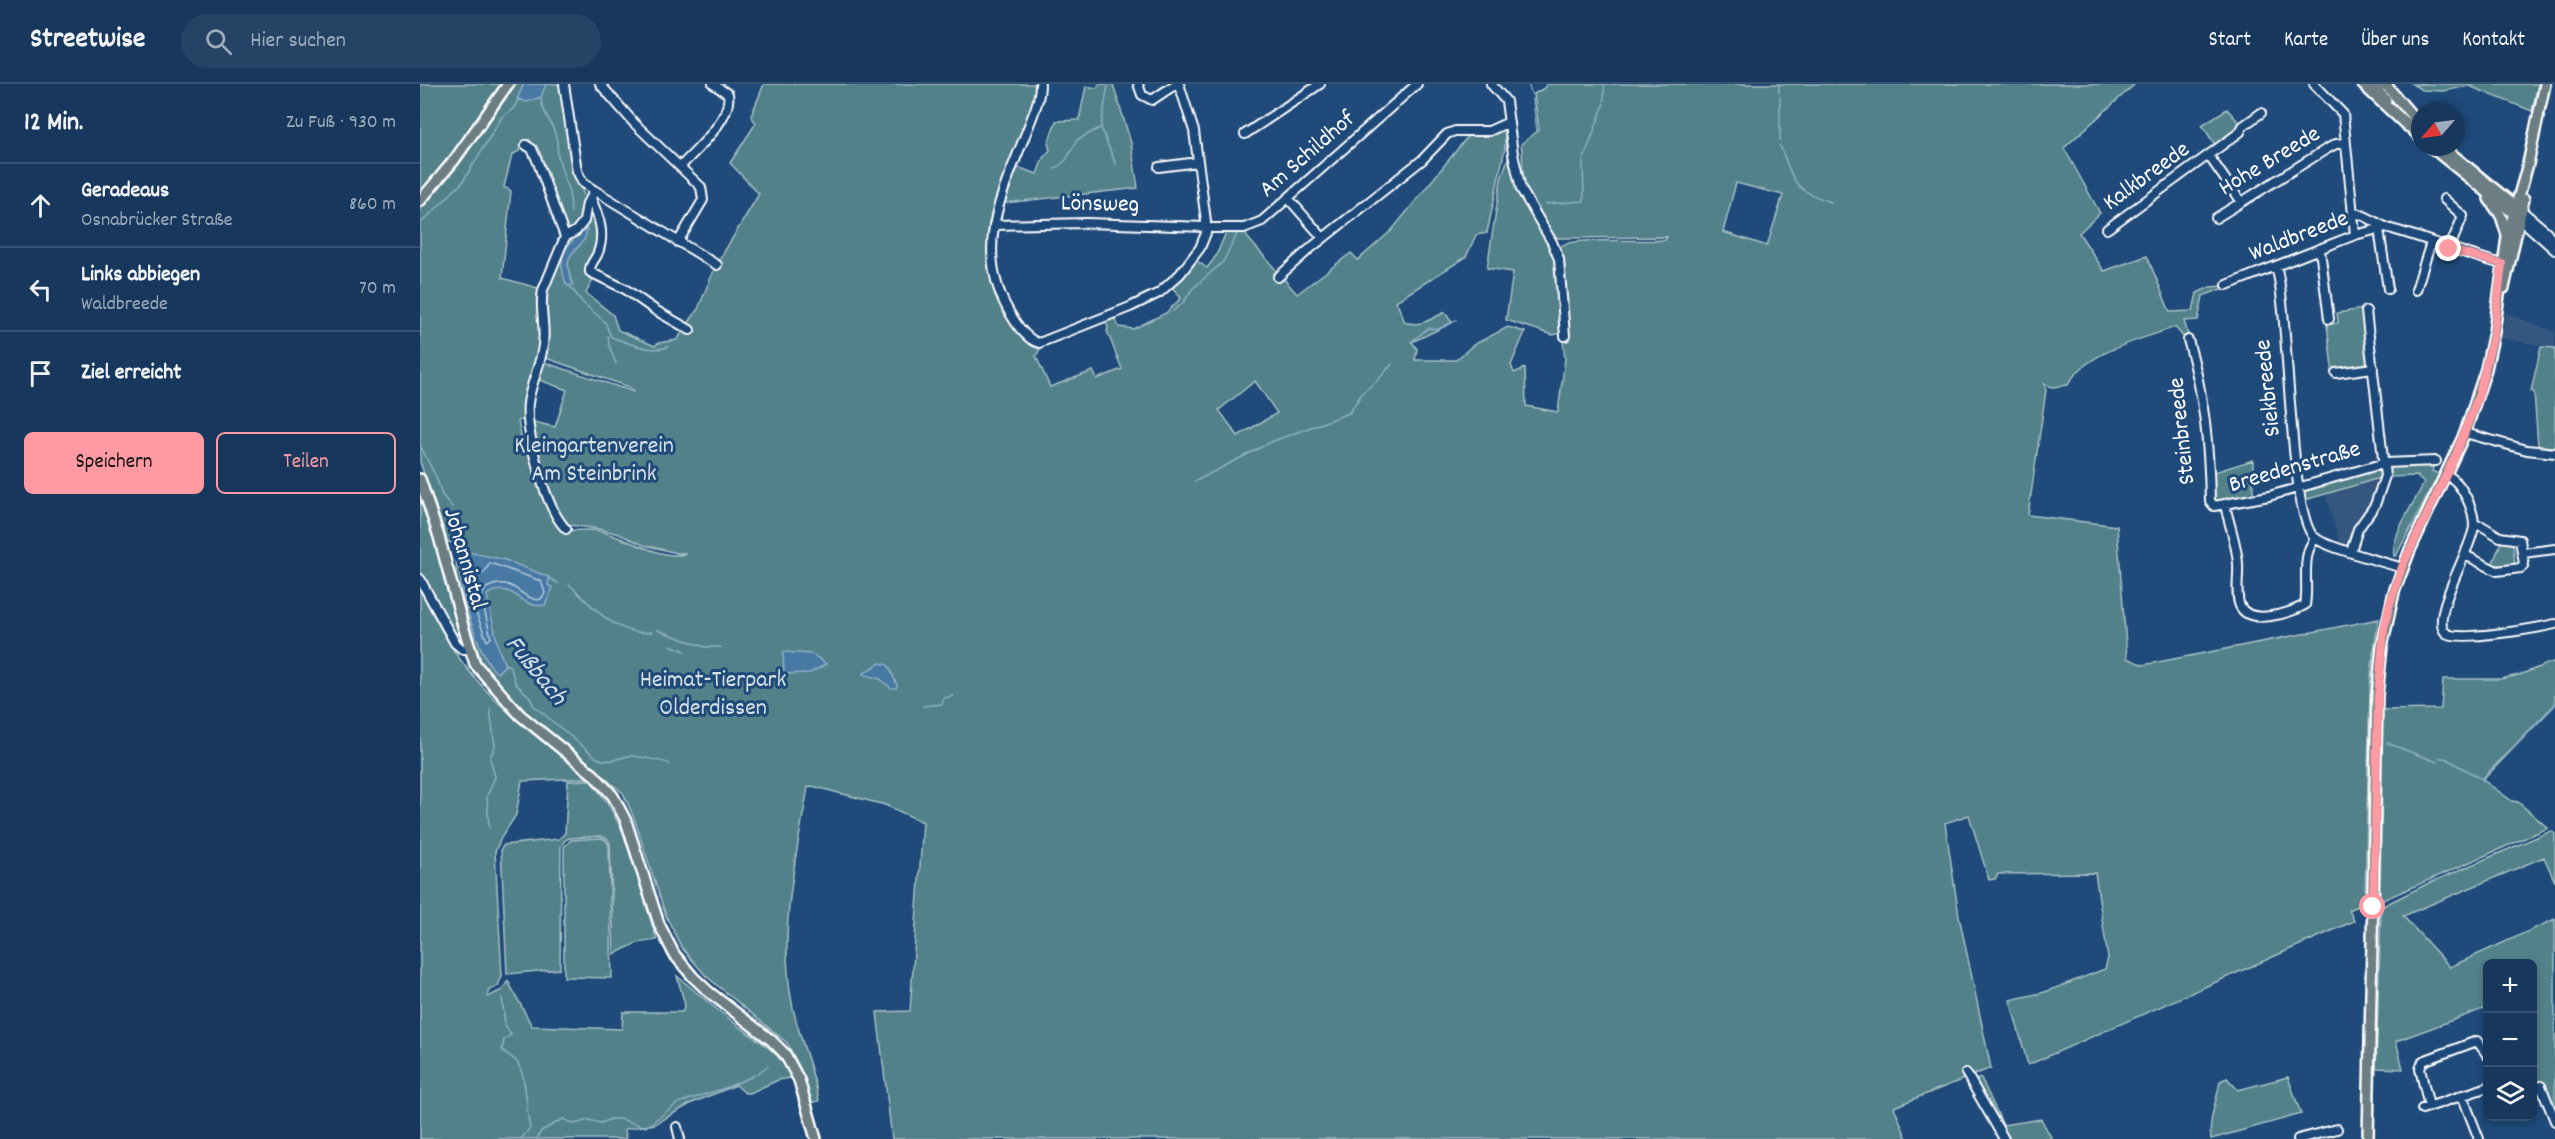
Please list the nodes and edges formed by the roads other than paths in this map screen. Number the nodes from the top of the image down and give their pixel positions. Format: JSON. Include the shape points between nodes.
{"nodes":[{"id":1,"x":508,"y":84,"type":"edge"},
{"id":2,"x":564,"y":84,"type":"edge"},
{"id":3,"x":600,"y":84,"type":"edge"},
{"id":4,"x":713,"y":84,"type":"edge"},
{"id":5,"x":1041,"y":84,"type":"edge"},
{"id":6,"x":1138,"y":84,"type":"edge"},
{"id":7,"x":1178,"y":84,"type":"edge"},
{"id":8,"x":1320,"y":84,"type":"edge"},
{"id":9,"x":1417,"y":84,"type":"edge"},
{"id":10,"x":1491,"y":84,"type":"edge"},
{"id":11,"x":2314,"y":84,"type":"edge"},
{"id":12,"x":2363,"y":84,"type":"edge"},
{"id":13,"x":2372,"y":84,"type":"edge"},
{"id":14,"x":2385,"y":84,"type":"edge"},
{"id":15,"x":2545,"y":84,"type":"edge"},
{"id":16,"x":2261,"y":113,"type":"dead end"},
{"id":17,"x":1509,"y":122,"type":"junction"},
{"id":18,"x":2411,"y":122,"type":"edge"},
{"id":19,"x":2411,"y":123,"type":"edge"},
{"id":20,"x":2411,"y":124,"type":"edge"},
{"id":21,"x":1245,"y":134,"type":"dead end"},
{"id":22,"x":2345,"y":143,"type":"junction"},
{"id":23,"x":526,"y":145,"type":"dead end"},
{"id":24,"x":2209,"y":156,"type":"junction"},
{"id":25,"x":2442,"y":156,"type":"edge"},
{"id":26,"x":2454,"y":156,"type":"edge"},
{"id":27,"x":1198,"y":162,"type":"junction"},
{"id":28,"x":2528,"y":164,"type":"junction"},
{"id":29,"x":680,"y":167,"type":"junction"},
{"id":30,"x":1159,"y":167,"type":"dead end"},
{"id":31,"x":2522,"y":181,"type":"junction"},
{"id":32,"x":2480,"y":188,"type":"junction"},
{"id":33,"x":2495,"y":191,"type":"junction"},
{"id":34,"x":592,"y":194,"type":"junction"},
{"id":35,"x":1288,"y":198,"type":"junction"},
{"id":36,"x":2444,"y":199,"type":"dead end"},
{"id":37,"x":420,"y":201,"type":"edge"},
{"id":38,"x":2241,"y":202,"type":"junction"},
{"id":39,"x":2517,"y":212,"type":"junction"},
{"id":40,"x":2354,"y":213,"type":"junction"},
{"id":41,"x":2217,"y":218,"type":"dead end"},
{"id":42,"x":994,"y":225,"type":"junction"},
{"id":43,"x":1209,"y":227,"type":"junction"},
{"id":44,"x":2383,"y":228,"type":"junction"},
{"id":45,"x":2107,"y":230,"type":"dead end"},
{"id":46,"x":2537,"y":233,"type":"junction"},
{"id":47,"x":2355,"y":235,"type":"junction"},
{"id":48,"x":565,"y":237,"type":"junction"},
{"id":49,"x":1323,"y":238,"type":"junction"},
{"id":50,"x":2510,"y":240,"type":"junction"},
{"id":51,"x":678,"y":242,"type":"junction"},
{"id":52,"x":2431,"y":242,"type":"junction"},
{"id":53,"x":2555,"y":248,"type":"edge"},
{"id":54,"x":2449,"y":249,"type":"junction"},
{"id":55,"x":2320,"y":250,"type":"junction"},
{"id":56,"x":2502,"y":264,"type":"junction"},
{"id":57,"x":717,"y":265,"type":"dead end"},
{"id":58,"x":2276,"y":266,"type":"junction"},
{"id":59,"x":1278,"y":277,"type":"dead end"},
{"id":60,"x":2227,"y":285,"type":"dead end"},
{"id":61,"x":2388,"y":289,"type":"dead end"},
{"id":62,"x":2416,"y":290,"type":"dead end"},
{"id":63,"x":2498,"y":306,"type":"junction"},
{"id":64,"x":2366,"y":311,"type":"dead end"},
{"id":65,"x":2329,"y":319,"type":"dead end"},
{"id":66,"x":690,"y":330,"type":"dead end"},
{"id":67,"x":1564,"y":336,"type":"dead end"},
{"id":68,"x":2188,"y":340,"type":"dead end"},
{"id":69,"x":2373,"y":368,"type":"junction"},
{"id":70,"x":2336,"y":373,"type":"dead end"},
{"id":71,"x":2465,"y":433,"type":"junction"},
{"id":72,"x":2555,"y":453,"type":"edge"},
{"id":73,"x":2436,"y":461,"type":"dead end"},
{"id":74,"x":2385,"y":464,"type":"junction"},
{"id":75,"x":2446,"y":475,"type":"junction"},
{"id":76,"x":420,"y":479,"type":"edge"},
{"id":77,"x":2299,"y":487,"type":"junction"},
{"id":78,"x":2225,"y":505,"type":"junction"},
{"id":79,"x":2474,"y":525,"type":"junction"},
{"id":80,"x":566,"y":529,"type":"dead end"},
{"id":81,"x":2316,"y":538,"type":"junction"},
{"id":82,"x":2555,"y":549,"type":"edge"},
{"id":83,"x":2352,"y":551,"type":"junction"},
{"id":84,"x":2523,"y":553,"type":"junction"},
{"id":85,"x":2465,"y":555,"type":"junction"},
{"id":86,"x":2402,"y":567,"type":"junction"},
{"id":87,"x":420,"y":579,"type":"edge"},
{"id":88,"x":2555,"y":624,"type":"edge"},
{"id":89,"x":470,"y":649,"type":"junction"},
{"id":90,"x":2483,"y":1050,"type":"edge"},
{"id":91,"x":1966,"y":1073,"type":"dead end"},
{"id":92,"x":2483,"y":1088,"type":"edge"},
{"id":93,"x":2537,"y":1090,"type":"edge"},
{"id":94,"x":2462,"y":1095,"type":"junction"},
{"id":95,"x":2555,"y":1121,"type":"edge"},
{"id":96,"x":677,"y":1128,"type":"dead end"},
{"id":97,"x":2337,"y":1128,"type":"dead end"},
{"id":98,"x":680,"y":1139,"type":"edge"},
{"id":99,"x":816,"y":1139,"type":"edge"},
{"id":100,"x":2004,"y":1139,"type":"edge"},
{"id":101,"x":2298,"y":1139,"type":"edge"},
{"id":102,"x":2368,"y":1139,"type":"edge"},
{"id":103,"x":2479,"y":1139,"type":"edge"}],
"edges":[{"from":1,"to":37,"type":"main road"},
{"from":2,"to":34,"type":"street","via":[[577,171]]},
{"from":3,"to":29,"type":"street"},
{"from":4,"to":29,"type":"street","via":[[729,96],[727,108]]},
{"from":5,"to":42,"type":"street"},
{"from":6,"to":7,"type":"street","via":[[1142,95],[1152,100]]},
{"from":7,"to":27,"type":"street","via":[[1192,124]]},
{"from":8,"to":21,"type":"street"},
{"from":9,"to":35,"type":"street","name":"Am Schildhof"},
{"from":10,"to":17,"type":"street","via":[[1505,99]]},
{"from":11,"to":22,"type":"street","via":[[2343,114]]},
{"from":12,"to":20,"type":"highway"},
{"from":13,"to":19,"type":"main road"},
{"from":14,"to":18,"type":"main road"},
{"from":15,"to":28,"type":"main road"},
{"from":16,"to":24,"type":"street","name":"Kalkbreede"},
{"from":17,"to":49,"type":"street","via":[[1489,131],[1447,134],[1422,160]]},
{"from":17,"to":67,"type":"street","via":[[1521,189],[1559,259]]},
{"from":22,"to":38,"type":"street","name":"Hohe Breede","via":[[2325,150]]},
{"from":22,"to":40,"type":"street"},
{"from":23,"to":48,"type":"street","via":[[537,160]]},
{"from":24,"to":38,"type":"street","name":"Kalkbreede"},
{"from":24,"to":45,"type":"street","name":"Kalkbreede"},
{"from":25,"to":32,"type":"main road"},
{"from":26,"to":33,"type":"main road"},
{"from":27,"to":30,"type":"street"},
{"from":27,"to":43,"type":"street"},
{"from":28,"to":31,"type":"main road"},
{"from":28,"to":39,"type":"main road"},
{"from":29,"to":51,"type":"street","via":[[704,192],[701,205]]},
{"from":31,"to":33,"type":"main road","via":[[2511,193]]},
{"from":31,"to":39,"type":"main road"},
{"from":32,"to":39,"type":"main road"},
{"from":32,"to":50,"type":"main road","via":[[2500,213]]},
{"from":33,"to":39,"type":"main road"},
{"from":34,"to":48,"type":"street","via":[[582,225]]},
{"from":34,"to":51,"type":"street"},
{"from":34,"to":66,"type":"street","via":[[601,239],[590,272]]},
{"from":35,"to":43,"type":"street","name":"Am Schildhof","via":[[1256,225]]},
{"from":35,"to":49,"type":"street"},
{"from":36,"to":54,"type":"street","via":[[2463,216]]},
{"from":38,"to":41,"type":"street","name":"Hohe Breede"},
{"from":39,"to":46,"type":"street"},
{"from":39,"to":50,"type":"main road"},
{"from":39,"to":53,"type":"street","via":[[2547,232]]},
{"from":40,"to":44,"type":"street","name":"Waldbreede"},
{"from":40,"to":47,"type":"street"},
{"from":42,"to":43,"type":"street","name":"Lönsweg"},
{"from":42,"to":43,"type":"street","via":[[991,247],[999,291],[1014,319],[1035,341],[1047,341],[1159,293],[1198,251]]},
{"from":44,"to":47,"type":"street","name":"Waldbreede"},
{"from":44,"to":52,"type":"street","name":"Waldbreede"},
{"from":44,"to":61,"type":"street"},
{"from":46,"to":50,"type":"street"},
{"from":46,"to":53,"type":"street"},
{"from":47,"to":55,"type":"street","name":"Waldbreede"},
{"from":48,"to":80,"type":"street","via":[[543,290],[542,359],[532,383],[527,414],[538,468],[556,515]]},
{"from":49,"to":59,"type":"street"},
{"from":50,"to":56,"type":"main road"},
{"from":50,"to":63,"type":"main road"},
{"from":51,"to":57,"type":"street"},
{"from":52,"to":54,"type":"street","name":"Waldbreede"},
{"from":52,"to":62,"type":"street"},
{"from":54,"to":56,"type":"street","name":"Waldbreede"},
{"from":55,"to":58,"type":"street","name":"Waldbreede"},
{"from":55,"to":65,"type":"street"},
{"from":56,"to":63,"type":"main road"},
{"from":58,"to":60,"type":"street","name":"Waldbreede"},
{"from":58,"to":77,"type":"street","name":"Siekbreede"},
{"from":63,"to":71,"type":"main road","via":[[2486,369]]},
{"from":64,"to":69,"type":"street"},
{"from":68,"to":78,"type":"street","name":"Steinbreede","via":[[2199,377],[2210,501],[2214,506]]},
{"from":69,"to":70,"type":"street"},
{"from":69,"to":74,"type":"street"},
{"from":71,"to":72,"type":"street","via":[[2526,450]]},
{"from":71,"to":75,"type":"main road"},
{"from":73,"to":74,"type":"street","name":"Breedenstraße"},
{"from":74,"to":77,"type":"street","name":"Breedenstraße"},
{"from":74,"to":83,"type":"street","via":[[2379,497],[2358,529]]},
{"from":75,"to":79,"type":"street","via":[[2463,492]]},
{"from":75,"to":86,"type":"main road"},
{"from":76,"to":89,"type":"main road","name":"Johannistal"},
{"from":77,"to":78,"type":"street","name":"Breedenstraße"},
{"from":77,"to":81,"type":"street","name":"Siekbreede","via":[[2308,527]]},
{"from":78,"to":81,"type":"street","name":"Breedenstraße","via":[[2238,562],[2241,607],[2253,616],[2279,614],[2305,605],[2309,548]]},
{"from":79,"to":84,"type":"street","via":[[2500,537],[2520,540]]},
{"from":79,"to":85,"type":"street"},
{"from":81,"to":83,"type":"street"},
{"from":82,"to":84,"type":"street"},
{"from":83,"to":86,"type":"street"},
{"from":84,"to":85,"type":"street","via":[[2521,568],[2501,571]]},
{"from":85,"to":88,"type":"street","via":[[2442,613],[2441,625],[2447,634],[2507,633]]},
{"from":86,"to":102,"type":"main road","via":[[2384,630],[2378,696]]},
{"from":87,"to":89,"type":"street","via":[[456,644]]},
{"from":89,"to":99,"type":"main road","name":"Johannistal","via":[[481,673],[520,715],[594,775],[613,796],[626,821],[659,924],[674,954],[693,977],[771,1040],[790,1061],[800,1080]]},
{"from":90,"to":94,"type":"street","via":[[2477,1041],[2423,1061],[2420,1069],[2426,1108]]},
{"from":91,"to":100,"type":"street"},
{"from":92,"to":94,"type":"street"},
{"from":93,"to":95,"type":"street"},
{"from":94,"to":103,"type":"street"},
{"from":96,"to":98,"type":"street"},
{"from":97,"to":101,"type":"street"}]}
